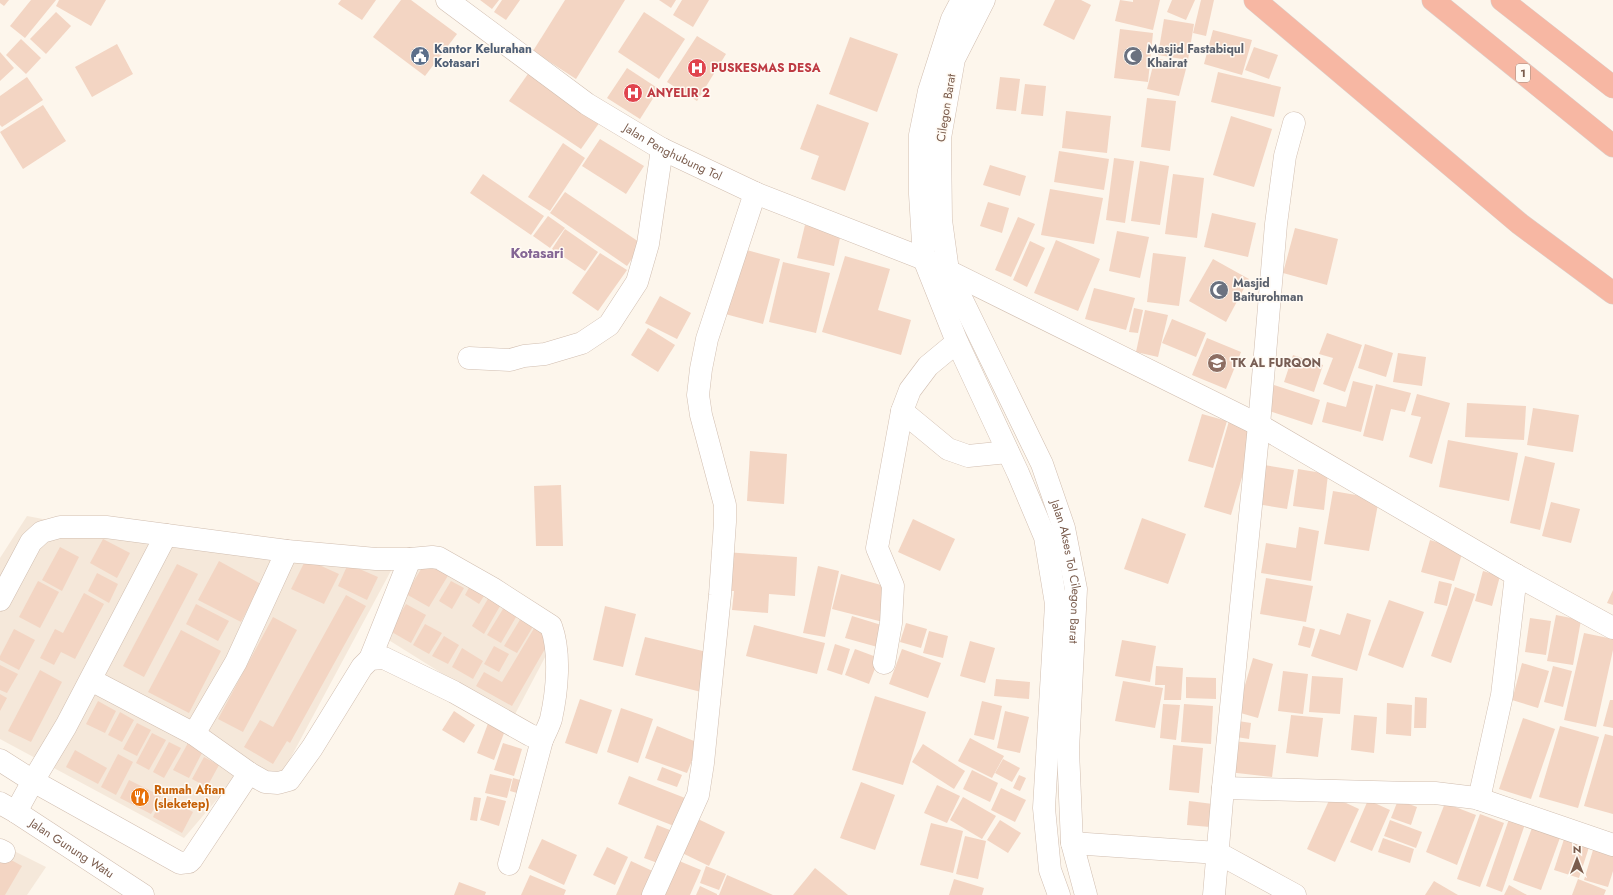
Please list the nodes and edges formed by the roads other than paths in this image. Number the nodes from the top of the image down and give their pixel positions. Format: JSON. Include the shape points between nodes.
{"nodes":[{"id":1,"x":447,"y":0,"type":"edge"},
{"id":2,"x":962,"y":0,"type":"edge"},
{"id":3,"x":984,"y":0,"type":"edge"},
{"id":4,"x":1255,"y":0,"type":"edge"},
{"id":5,"x":1433,"y":0,"type":"edge"},
{"id":6,"x":1502,"y":0,"type":"edge"},
{"id":7,"x":1613,"y":87,"type":"edge"},
{"id":8,"x":1294,"y":123,"type":"dead end"},
{"id":9,"x":1613,"y":146,"type":"edge"},
{"id":10,"x":662,"y":148,"type":"junction"},
{"id":11,"x":754,"y":193,"type":"junction"},
{"id":12,"x":924,"y":259,"type":"junction"},
{"id":13,"x":948,"y":271,"type":"junction"},
{"id":14,"x":1613,"y":293,"type":"edge"},
{"id":15,"x":957,"y":342,"type":"junction"},
{"id":16,"x":469,"y":358,"type":"dead end"},
{"id":17,"x":902,"y":411,"type":"junction"},
{"id":18,"x":1259,"y":425,"type":"junction"},
{"id":19,"x":1008,"y":452,"type":"junction"},
{"id":20,"x":166,"y":535,"type":"junction"},
{"id":21,"x":287,"y":551,"type":"junction"},
{"id":22,"x":410,"y":559,"type":"junction"},
{"id":23,"x":1516,"y":575,"type":"junction"},
{"id":24,"x":0,"y":600,"type":"edge"},
{"id":25,"x":1613,"y":628,"type":"edge"},
{"id":26,"x":370,"y":659,"type":"junction"},
{"id":27,"x":884,"y":664,"type":"dead end"},
{"id":28,"x":91,"y":680,"type":"junction"},
{"id":29,"x":194,"y":734,"type":"junction"},
{"id":30,"x":542,"y":740,"type":"junction"},
{"id":31,"x":0,"y":760,"type":"edge"},
{"id":32,"x":248,"y":773,"type":"junction"},
{"id":33,"x":33,"y":781,"type":"junction"},
{"id":34,"x":1223,"y":788,"type":"junction"},
{"id":35,"x":1479,"y":799,"type":"junction"},
{"id":36,"x":8,"y":807,"type":"edge"},
{"id":37,"x":1072,"y":843,"type":"junction"},
{"id":38,"x":1613,"y":845,"type":"edge"},
{"id":39,"x":1218,"y":853,"type":"junction"},
{"id":40,"x":509,"y":864,"type":"dead end"},
{"id":41,"x":143,"y":895,"type":"edge"},
{"id":42,"x":654,"y":895,"type":"edge"},
{"id":43,"x":1059,"y":895,"type":"edge"},
{"id":44,"x":1086,"y":895,"type":"edge"},
{"id":45,"x":1214,"y":895,"type":"edge"},
{"id":46,"x":1295,"y":895,"type":"edge"}],
"edges":[{"from":1,"to":10,"type":"street","name":"Jalan Penghubung Tol","via":[[587,104]]},
{"from":2,"to":12,"type":"street","via":[[952,19],[929,91],[920,135]]},
{"from":3,"to":13,"type":"street","name":"Cilegon Barat","via":[[954,59],[940,138],[941,220]]},
{"from":4,"to":14,"type":"highway","via":[[1520,224]]},
{"from":5,"to":9,"type":"highway","number":"1"},
{"from":6,"to":7,"type":"highway"},
{"from":8,"to":18,"type":"street","via":[[1285,156],[1276,224]]},
{"from":10,"to":11,"type":"street","name":"Jalan Penghubung Tol"},
{"from":10,"to":16,"type":"street","via":[[648,244],[637,282],[609,325],[582,343],[545,354],[510,360]]},
{"from":11,"to":12,"type":"street","name":"Jalan Penghubung Tol"},
{"from":11,"to":42,"type":"street","via":[[707,339],[698,394],[724,505],[725,522],[703,763],[698,795]]},
{"from":12,"to":13,"type":"street","name":"Jalan Penghubung Tol"},
{"from":12,"to":15,"type":"street"},
{"from":13,"to":18,"type":"street","name":"Jalan Penghubung Tol"},
{"from":13,"to":37,"type":"street","name":"Jalan Akses Tol Cilegon Barat","via":[[1042,464],[1064,528],[1076,588],[1068,750]]},
{"from":15,"to":17,"type":"street","via":[[928,366],[910,390]]},
{"from":15,"to":19,"type":"street"},
{"from":17,"to":19,"type":"street","via":[[948,449],[968,456]]},
{"from":17,"to":27,"type":"street","via":[[877,548],[893,586],[891,623]]},
{"from":18,"to":23,"type":"street","name":"Jalan Penghubung Tol"},
{"from":18,"to":34,"type":"street"},
{"from":19,"to":43,"type":"street","via":[[1045,537],[1056,604],[1044,808],[1050,870]]},
{"from":20,"to":21,"type":"street"},
{"from":20,"to":24,"type":"street","via":[[106,527],[60,527],[42,532],[31,542]]},
{"from":20,"to":28,"type":"street"},
{"from":21,"to":22,"type":"street","via":[[376,559]]},
{"from":21,"to":29,"type":"street","via":[[236,662]]},
{"from":22,"to":26,"type":"street"},
{"from":22,"to":30,"type":"street","via":[[439,558],[551,626],[555,637],[557,687],[550,721]]},
{"from":23,"to":25,"type":"street","name":"Jalan Penghubung Tol"},
{"from":23,"to":35,"type":"street","via":[[1502,695]]},
{"from":26,"to":30,"type":"street","via":[[384,658],[454,692]]},
{"from":26,"to":32,"type":"street","via":[[362,667],[289,780],[278,783],[265,782]]},
{"from":28,"to":29,"type":"street"},
{"from":28,"to":33,"type":"street"},
{"from":29,"to":32,"type":"street"},
{"from":30,"to":40,"type":"street"},
{"from":31,"to":33,"type":"street"},
{"from":32,"to":33,"type":"street","via":[[192,859],[185,863],[180,863]]},
{"from":33,"to":36,"type":"street"},
{"from":34,"to":35,"type":"street","via":[[1435,792]]},
{"from":34,"to":39,"type":"street"},
{"from":35,"to":38,"type":"street"},
{"from":36,"to":41,"type":"street","name":"Jalan Gunung Watu"},
{"from":37,"to":39,"type":"street"},
{"from":37,"to":44,"type":"street","name":"Jalan Akses Tol Cilegon Barat"},
{"from":39,"to":45,"type":"street"},
{"from":39,"to":46,"type":"street"}]}
